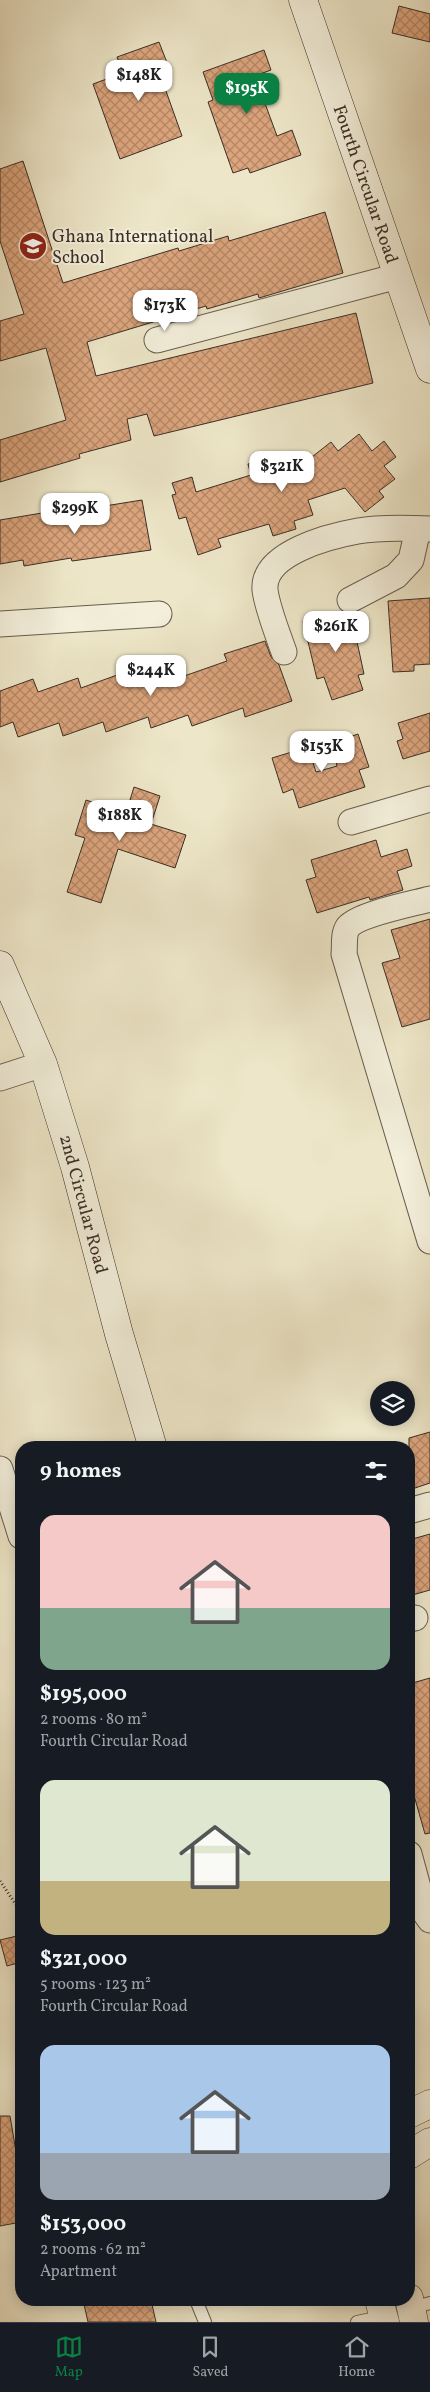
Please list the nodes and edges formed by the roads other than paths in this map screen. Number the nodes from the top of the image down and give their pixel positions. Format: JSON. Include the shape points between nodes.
{"nodes":[{"id":1,"x":303,"y":0,"type":"edge"},
{"id":2,"x":398,"y":276,"type":"junction"},
{"id":3,"x":157,"y":340,"type":"dead end"},
{"id":4,"x":430,"y":369,"type":"edge"},
{"id":5,"x":424,"y":529,"type":"edge"},
{"id":6,"x":350,"y":600,"type":"dead end"},
{"id":7,"x":159,"y":614,"type":"dead end"},
{"id":8,"x":0,"y":624,"type":"edge"},
{"id":9,"x":284,"y":652,"type":"dead end"},
{"id":10,"x":430,"y":799,"type":"edge"},
{"id":11,"x":351,"y":822,"type":"dead end"},
{"id":12,"x":430,"y":899,"type":"edge"},
{"id":13,"x":0,"y":965,"type":"edge"},
{"id":14,"x":43,"y":1064,"type":"junction"},
{"id":15,"x":0,"y":1078,"type":"edge"},
{"id":16,"x":430,"y":1241,"type":"edge"},
{"id":17,"x":151,"y":1441,"type":"edge"},
{"id":18,"x":0,"y":1469,"type":"edge"},
{"id":19,"x":430,"y":1505,"type":"edge"},
{"id":20,"x":415,"y":1509,"type":"edge"},
{"id":21,"x":15,"y":1517,"type":"edge"},
{"id":22,"x":415,"y":1876,"type":"edge"},
{"id":23,"x":430,"y":1920,"type":"edge"},
{"id":24,"x":430,"y":2104,"type":"edge"},
{"id":25,"x":415,"y":2111,"type":"edge"},
{"id":26,"x":430,"y":2142,"type":"edge"},
{"id":27,"x":415,"y":2151,"type":"edge"},
{"id":28,"x":198,"y":2306,"type":"edge"},
{"id":29,"x":416,"y":2308,"type":"edge"},
{"id":30,"x":382,"y":2313,"type":"edge"},
{"id":31,"x":205,"y":2322,"type":"edge"},
{"id":32,"x":357,"y":2322,"type":"edge"}],
"edges":[{"from":1,"to":2,"type":"street","name":"Fourth Circular Road"},
{"from":2,"to":3,"type":"street"},
{"from":2,"to":4,"type":"street","name":"Fourth Circular Road"},
{"from":5,"to":6,"type":"street","via":[[410,560],[396,576]]},
{"from":5,"to":9,"type":"street","via":[[358,531],[292,551],[275,565],[265,589]]},
{"from":7,"to":8,"type":"street"},
{"from":10,"to":11,"type":"street"},
{"from":12,"to":16,"type":"street","via":[[362,918],[348,927],[344,954]]},
{"from":13,"to":14,"type":"street","name":"2nd Circular Road"},
{"from":14,"to":15,"type":"street"},
{"from":14,"to":17,"type":"street","name":"2nd Circular Road"},
{"from":18,"to":21,"type":"street"},
{"from":19,"to":20,"type":"street"},
{"from":22,"to":23,"type":"street"},
{"from":24,"to":25,"type":"street"},
{"from":26,"to":27,"type":"street"},
{"from":28,"to":31,"type":"lane"},
{"from":29,"to":30,"type":"lane"},
{"from":30,"to":32,"type":"lane"}]}
